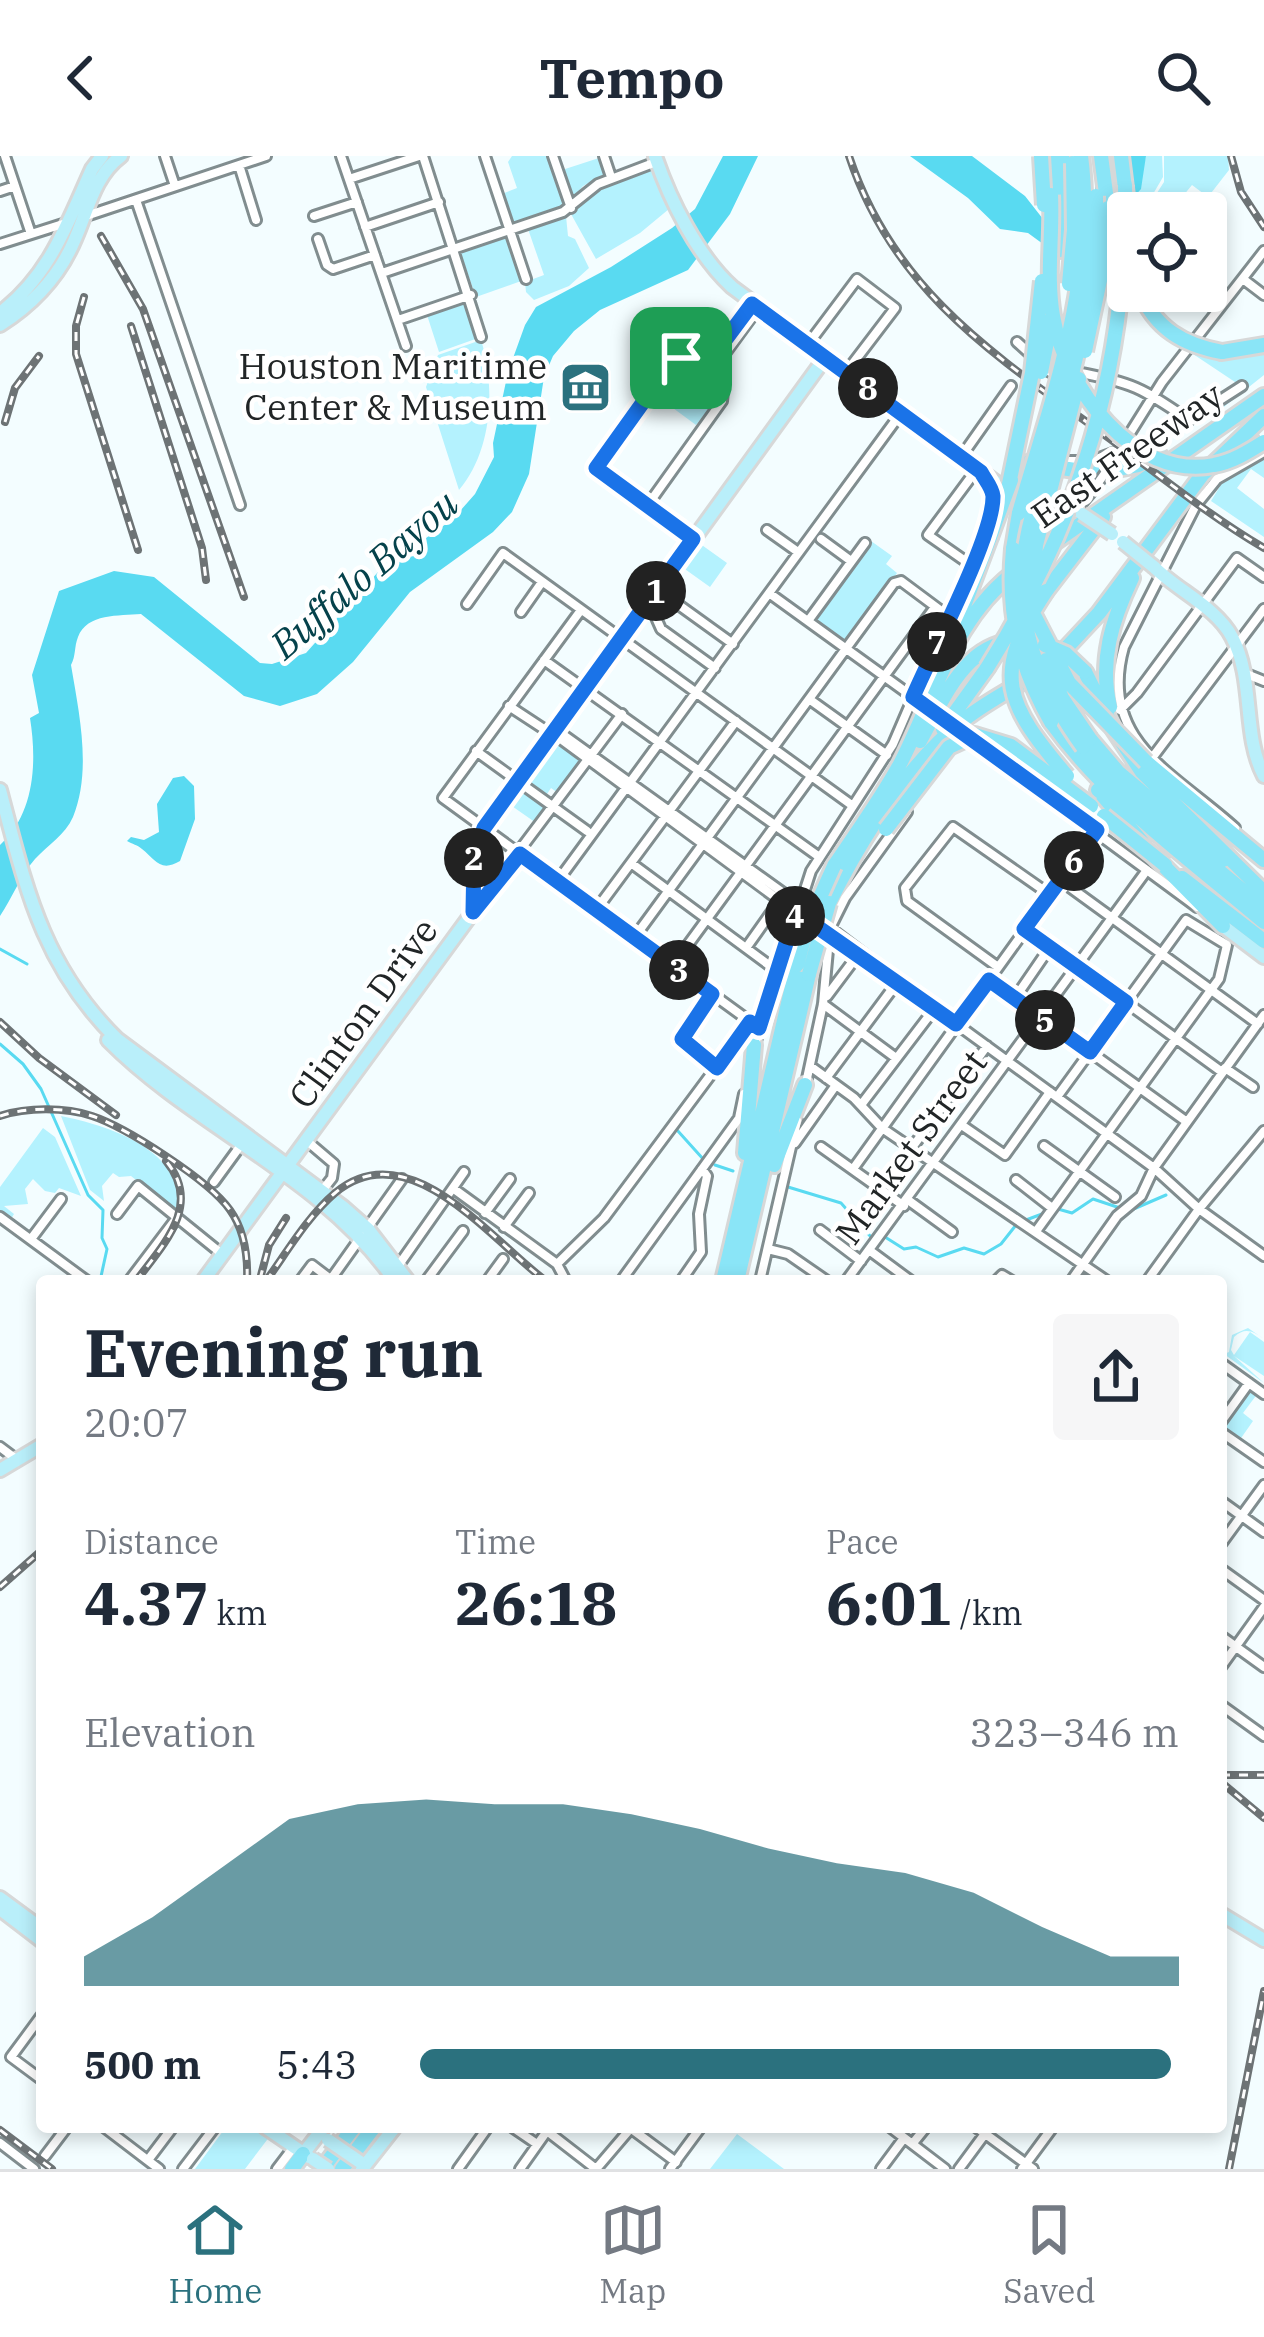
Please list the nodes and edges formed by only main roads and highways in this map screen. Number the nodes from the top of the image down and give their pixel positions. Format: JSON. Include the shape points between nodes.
{"nodes":[{"id":1,"x":102,"y":156,"type":"edge"},
{"id":2,"x":121,"y":156,"type":"edge"},
{"id":3,"x":1045,"y":156,"type":"edge"},
{"id":4,"x":1062,"y":156,"type":"edge"},
{"id":5,"x":1077,"y":156,"type":"edge"},
{"id":6,"x":1101,"y":156,"type":"edge"},
{"id":7,"x":1121,"y":156,"type":"edge"},
{"id":8,"x":656,"y":159,"type":"edge"},
{"id":9,"x":94,"y":177,"type":"junction"},
{"id":10,"x":1125,"y":185,"type":"junction"},
{"id":11,"x":1126,"y":192,"type":"edge"},
{"id":12,"x":44,"y":279,"type":"junction"},
{"id":13,"x":7,"y":301,"type":"edge"},
{"id":14,"x":1151,"y":312,"type":"edge"},
{"id":15,"x":0,"y":313,"type":"edge"},
{"id":16,"x":0,"y":325,"type":"edge"},
{"id":17,"x":1264,"y":345,"type":"edge"},
{"id":18,"x":826,"y":358,"type":"junction"},
{"id":19,"x":1264,"y":396,"type":"edge"},
{"id":20,"x":1264,"y":416,"type":"edge"},
{"id":21,"x":1202,"y":436,"type":"junction"},
{"id":22,"x":1264,"y":442,"type":"edge"},
{"id":23,"x":979,"y":470,"type":"junction"},
{"id":24,"x":1012,"y":476,"type":"junction"},
{"id":25,"x":1141,"y":480,"type":"junction"},
{"id":26,"x":993,"y":501,"type":"road end"},
{"id":27,"x":1149,"y":547,"type":"junction"},
{"id":28,"x":1035,"y":617,"type":"junction"},
{"id":29,"x":1081,"y":749,"type":"junction"},
{"id":30,"x":1144,"y":760,"type":"junction"},
{"id":31,"x":915,"y":767,"type":"junction"},
{"id":32,"x":1264,"y":776,"type":"edge"},
{"id":33,"x":886,"y":786,"type":"junction"},
{"id":34,"x":0,"y":790,"type":"edge"},
{"id":35,"x":1091,"y":806,"type":"junction"},
{"id":36,"x":0,"y":812,"type":"edge"},
{"id":37,"x":863,"y":823,"type":"junction"},
{"id":38,"x":1264,"y":860,"type":"edge"},
{"id":39,"x":842,"y":872,"type":"junction"},
{"id":40,"x":1264,"y":893,"type":"edge"},
{"id":41,"x":1264,"y":908,"type":"edge"},
{"id":42,"x":1264,"y":922,"type":"edge"},
{"id":43,"x":1223,"y":926,"type":"joint"},
{"id":44,"x":38,"y":933,"type":"junction"},
{"id":45,"x":1264,"y":952,"type":"edge"},
{"id":46,"x":803,"y":969,"type":"junction"},
{"id":47,"x":754,"y":1045,"type":"road end"},
{"id":48,"x":805,"y":1085,"type":"road end"},
{"id":49,"x":287,"y":1170,"type":"junction"},
{"id":50,"x":742,"y":1191,"type":"junction"},
{"id":51,"x":743,"y":1254,"type":"junction"},
{"id":52,"x":208,"y":1275,"type":"edge"},
{"id":53,"x":392,"y":1275,"type":"edge"},
{"id":54,"x":724,"y":1275,"type":"edge"},
{"id":55,"x":738,"y":1275,"type":"edge"},
{"id":56,"x":36,"y":1449,"type":"edge"},
{"id":57,"x":0,"y":1470,"type":"edge"},
{"id":58,"x":0,"y":1898,"type":"edge"},
{"id":59,"x":9,"y":1912,"type":"edge"},
{"id":60,"x":1227,"y":1915,"type":"edge"},
{"id":61,"x":36,"y":1926,"type":"edge"},
{"id":62,"x":36,"y":1936,"type":"edge"},
{"id":63,"x":1264,"y":1937,"type":"edge"},
{"id":64,"x":274,"y":2133,"type":"edge"},
{"id":65,"x":322,"y":2133,"type":"edge"},
{"id":66,"x":346,"y":2133,"type":"edge"},
{"id":67,"x":369,"y":2133,"type":"edge"},
{"id":68,"x":390,"y":2133,"type":"edge"},
{"id":69,"x":312,"y":2159,"type":"edge"},
{"id":70,"x":364,"y":2167,"type":"edge"},
{"id":71,"x":292,"y":2169,"type":"edge"},
{"id":72,"x":342,"y":2169,"type":"edge"}],
"edges":[{"from":1,"to":9,"type":"main road"},
{"from":2,"to":9,"type":"main road"},
{"from":3,"to":22,"type":"highway","bridge":true,"via":[[1053,320],[1078,386],[1100,415],[1136,445],[1184,466],[1233,460]]},
{"from":3,"to":24,"type":"highway","bridge":true,"via":[[1040,311]]},
{"from":4,"to":24,"type":"highway","bridge":true,"via":[[1056,293]]},
{"from":5,"to":29,"type":"highway","bridge":true,"via":[[1057,376],[1019,513],[1010,595],[1026,672],[1044,710]]},
{"from":6,"to":28,"type":"highway","bridge":true,"via":[[1106,252],[1036,545]]},
{"from":6,"to":29,"type":"highway","bridge":true,"via":[[1095,257],[1022,567],[1028,638]]},
{"from":7,"to":10,"type":"highway"},
{"from":8,"to":18,"type":"main road","via":[[713,266]]},
{"from":9,"to":12,"type":"main road"},
{"from":10,"to":11,"type":"highway","bridge":true},
{"from":10,"to":31,"type":"highway","bridge":true,"via":[[1111,356],[1068,517],[987,668]]},
{"from":12,"to":13,"type":"main road"},
{"from":12,"to":16,"type":"main road"},
{"from":13,"to":15,"type":"main road"},
{"from":14,"to":17,"type":"highway","bridge":true,"via":[[1171,335],[1199,348]]},
{"from":18,"to":23,"type":"main road"},
{"from":18,"to":49,"type":"main road","name":"Clinton Drive","via":[[484,828],[474,856],[473,912]]},
{"from":19,"to":21,"type":"highway","name":"East Freeway"},
{"from":20,"to":27,"type":"highway","name":"East Freeway","via":[[1202,475]]},
{"from":21,"to":24,"type":"highway","via":[[1109,472],[1046,464]]},
{"from":21,"to":25,"type":"highway","name":"East Freeway"},
{"from":23,"to":24,"type":"main road"},
{"from":23,"to":24,"type":"main road"},
{"from":23,"to":26,"type":"main road"},
{"from":24,"to":32,"type":"main road","bridge":true,"via":[[1012,494],[1079,512],[1222,623],[1244,673]]},
{"from":24,"to":33,"type":"highway","bridge":true},
{"from":25,"to":33,"type":"highway","name":"East Freeway","via":[[982,600]]},
{"from":25,"to":35,"type":"highway","bridge":true,"via":[[1088,533],[1012,655],[1013,696]]},
{"from":27,"to":30,"type":"highway","via":[[1118,608],[1106,662],[1108,701]]},
{"from":27,"to":31,"type":"highway","name":"East Freeway","via":[[1060,656],[966,718]]},
{"from":28,"to":29,"type":"highway","bridge":true},
{"from":28,"to":30,"type":"highway","bridge":true,"via":[[1069,683]]},
{"from":29,"to":40,"type":"highway"},
{"from":29,"to":41,"type":"highway"},
{"from":29,"to":42,"type":"highway","via":[[1110,792]]},
{"from":29,"to":43,"type":"highway","via":[[1086,776]]},
{"from":30,"to":37,"type":"highway","bridge":true,"via":[[1066,654],[1038,644],[993,645],[965,664]]},
{"from":30,"to":38,"type":"highway"},
{"from":30,"to":40,"type":"highway"},
{"from":31,"to":39,"type":"highway","name":"East Freeway"},
{"from":33,"to":37,"type":"highway","name":"East Freeway"},
{"from":34,"to":44,"type":"main road"},
{"from":35,"to":39,"type":"highway","bridge":true,"via":[[1011,746],[975,735],[949,747]]},
{"from":35,"to":45,"type":"highway","bridge":true},
{"from":36,"to":44,"type":"main road"},
{"from":37,"to":39,"type":"highway","name":"East Freeway"},
{"from":39,"to":46,"type":"highway","name":"East Freeway","bridge":true},
{"from":39,"to":46,"type":"highway","name":"East Freeway","bridge":true,"via":[[808,924]]},
{"from":43,"to":45,"type":"main road"},
{"from":44,"to":49,"type":"main road","via":[[68,992],[112,1045]]},
{"from":46,"to":50,"type":"highway","name":"East Freeway"},
{"from":46,"to":51,"type":"highway","name":"East Freeway"},
{"from":47,"to":50,"type":"highway"},
{"from":48,"to":51,"type":"highway"},
{"from":49,"to":52,"type":"main road","name":"Clinton Drive"},
{"from":49,"to":53,"type":"main road","via":[[365,1234]]},
{"from":50,"to":54,"type":"highway","name":"East Freeway"},
{"from":51,"to":55,"type":"highway","name":"East Freeway"},
{"from":56,"to":57,"type":"main road"},
{"from":58,"to":59,"type":"main road"},
{"from":59,"to":61,"type":"main road"},
{"from":59,"to":62,"type":"main road"},
{"from":60,"to":63,"type":"main road"},
{"from":64,"to":69,"type":"main road"},
{"from":65,"to":70,"type":"main road","bridge":true},
{"from":66,"to":69,"type":"highway"},
{"from":67,"to":72,"type":"highway"},
{"from":68,"to":70,"type":"main road"},
{"from":69,"to":71,"type":"highway"}]}
